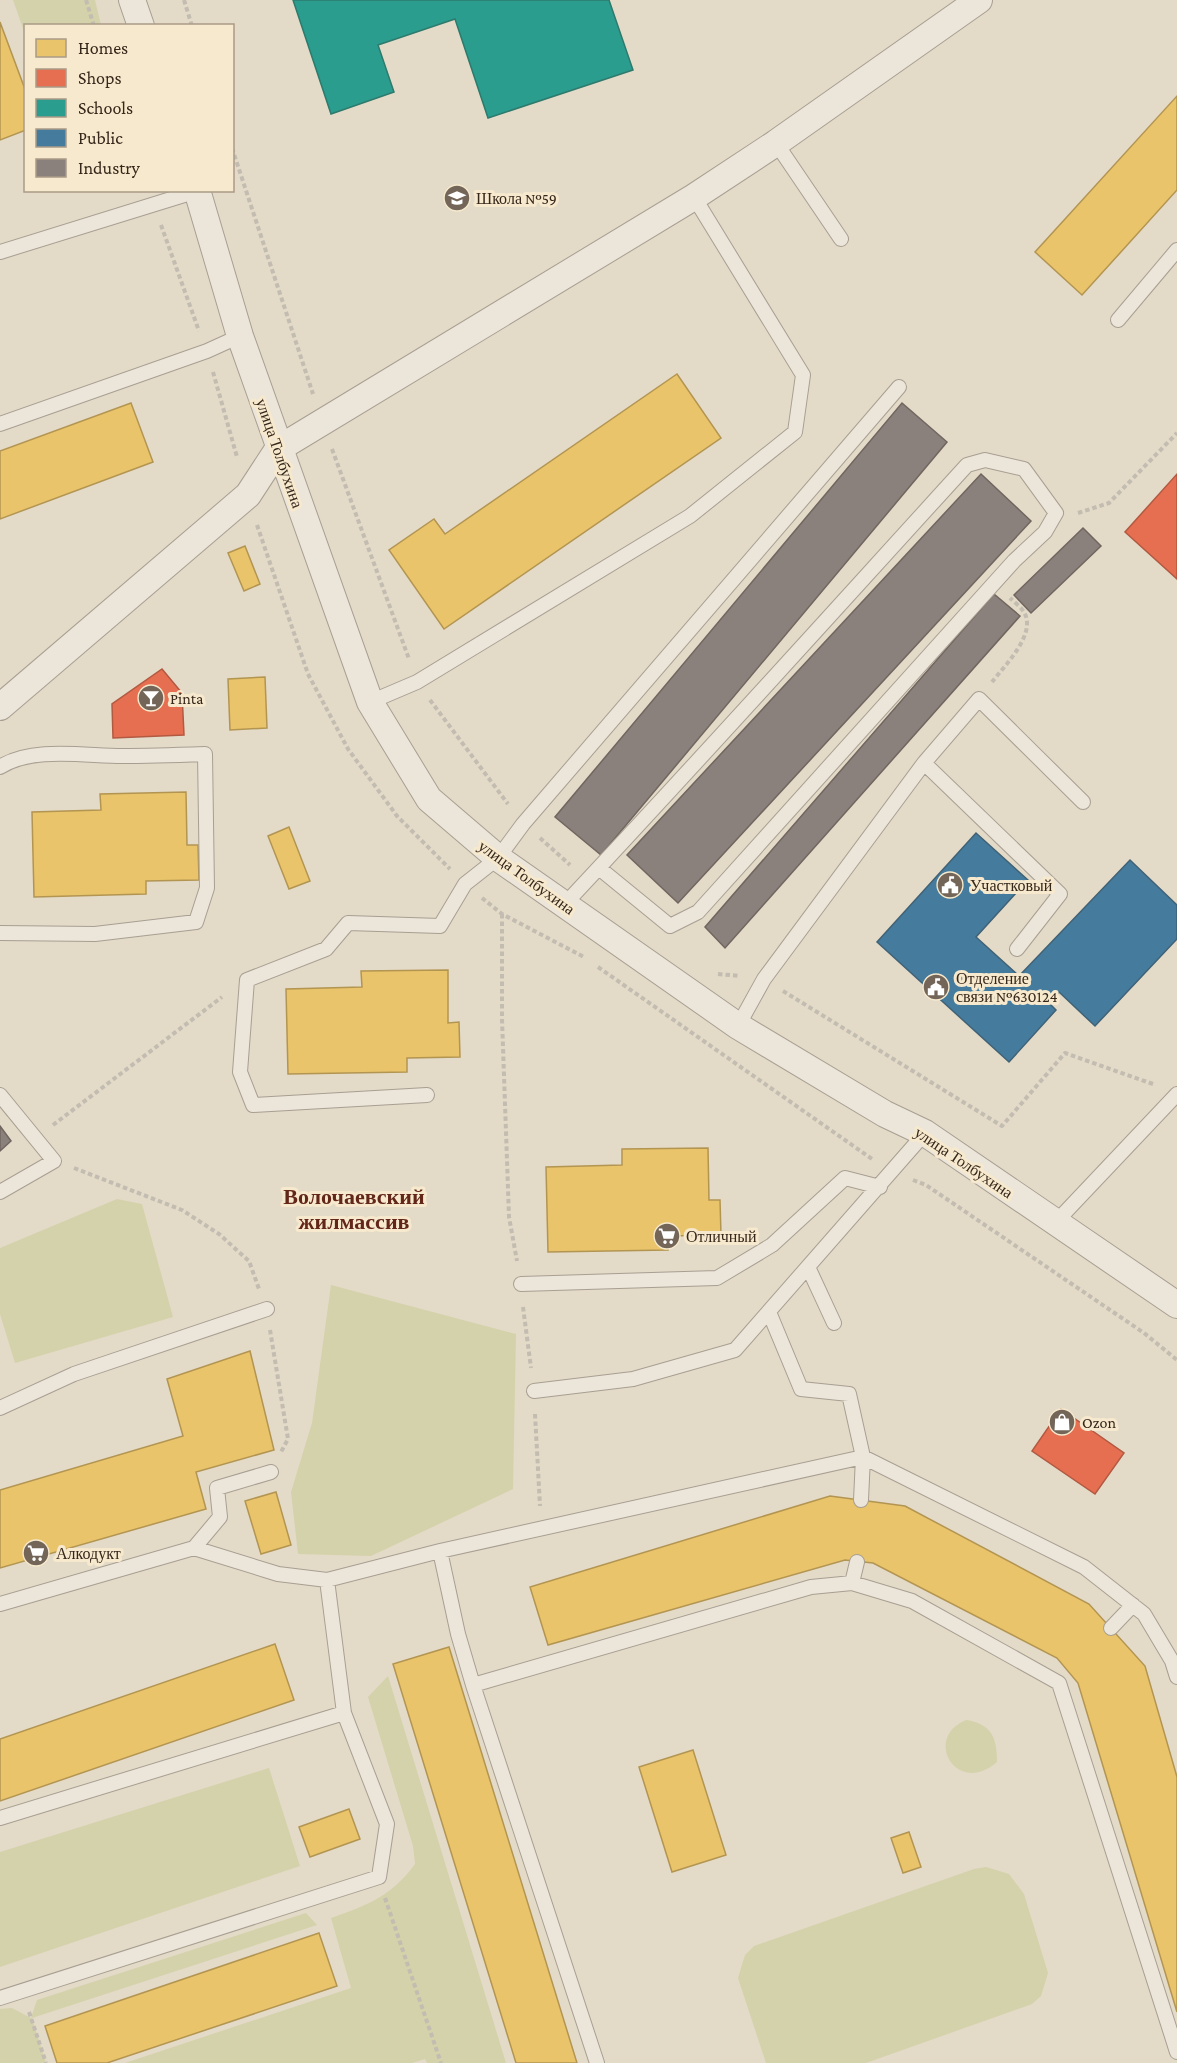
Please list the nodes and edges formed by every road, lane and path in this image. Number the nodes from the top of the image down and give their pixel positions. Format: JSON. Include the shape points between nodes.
{"nodes":[{"id":1,"x":86,"y":0,"type":"edge"},
{"id":2,"x":132,"y":0,"type":"edge"},
{"id":3,"x":184,"y":0,"type":"edge"},
{"id":4,"x":979,"y":0,"type":"edge"},
{"id":5,"x":93,"y":24,"type":"edge"},
{"id":6,"x":140,"y":24,"type":"edge"},
{"id":7,"x":191,"y":24,"type":"edge"},
{"id":8,"x":776,"y":143,"type":"junction"},
{"id":9,"x":194,"y":192,"type":"edge"},
{"id":10,"x":197,"y":192,"type":"edge"},
{"id":11,"x":694,"y":197,"type":"junction"},
{"id":12,"x":154,"y":204,"type":"junction"},
{"id":13,"x":841,"y":239,"type":"dead end"},
{"id":14,"x":1177,"y":250,"type":"edge"},
{"id":15,"x":0,"y":252,"type":"edge"},
{"id":16,"x":1118,"y":320,"type":"dead end"},
{"id":17,"x":240,"y":336,"type":"junction"},
{"id":18,"x":207,"y":351,"type":"junction"},
{"id":19,"x":898,"y":387,"type":"dead end"},
{"id":20,"x":0,"y":424,"type":"edge"},
{"id":21,"x":1177,"y":433,"type":"edge"},
{"id":22,"x":278,"y":449,"type":"junction"},
{"id":23,"x":248,"y":495,"type":"junction"},
{"id":24,"x":1056,"y":513,"type":"junction"},
{"id":25,"x":995,"y":583,"type":"junction"},
{"id":26,"x":979,"y":699,"type":"junction"},
{"id":27,"x":370,"y":702,"type":"junction"},
{"id":28,"x":0,"y":707,"type":"edge"},
{"id":29,"x":924,"y":763,"type":"junction"},
{"id":30,"x":0,"y":767,"type":"edge"},
{"id":31,"x":1083,"y":802,"type":"dead end"},
{"id":32,"x":498,"y":858,"type":"junction"},
{"id":33,"x":599,"y":868,"type":"junction"},
{"id":34,"x":465,"y":884,"type":"junction"},
{"id":35,"x":564,"y":905,"type":"junction"},
{"id":36,"x":502,"y":914,"type":"junction"},
{"id":37,"x":0,"y":933,"type":"edge"},
{"id":38,"x":1017,"y":949,"type":"dead end"},
{"id":39,"x":247,"y":980,"type":"junction"},
{"id":40,"x":738,"y":1026,"type":"junction"},
{"id":41,"x":1177,"y":1094,"type":"edge"},
{"id":42,"x":0,"y":1095,"type":"edge"},
{"id":43,"x":428,"y":1095,"type":"dead end"},
{"id":44,"x":925,"y":1133,"type":"junction"},
{"id":45,"x":36,"y":1139,"type":"junction"},
{"id":46,"x":54,"y":1161,"type":"junction"},
{"id":47,"x":891,"y":1172,"type":"junction"},
{"id":48,"x":880,"y":1187,"type":"junction"},
{"id":49,"x":0,"y":1192,"type":"edge"},
{"id":50,"x":1055,"y":1223,"type":"junction"},
{"id":51,"x":808,"y":1267,"type":"junction"},
{"id":52,"x":521,"y":1284,"type":"junction"},
{"id":53,"x":1177,"y":1305,"type":"edge"},
{"id":54,"x":267,"y":1309,"type":"junction"},
{"id":55,"x":769,"y":1312,"type":"junction"},
{"id":56,"x":834,"y":1323,"type":"dead end"},
{"id":57,"x":1177,"y":1360,"type":"edge"},
{"id":58,"x":534,"y":1392,"type":"junction"},
{"id":59,"x":0,"y":1408,"type":"edge"},
{"id":60,"x":863,"y":1456,"type":"junction"},
{"id":61,"x":271,"y":1472,"type":"joint"},
{"id":62,"x":861,"y":1500,"type":"dead end"},
{"id":63,"x":541,"y":1528,"type":"junction"},
{"id":64,"x":195,"y":1548,"type":"junction"},
{"id":65,"x":440,"y":1551,"type":"junction"},
{"id":66,"x":857,"y":1562,"type":"dead end"},
{"id":67,"x":327,"y":1580,"type":"junction"},
{"id":68,"x":852,"y":1583,"type":"junction"},
{"id":69,"x":0,"y":1604,"type":"edge"},
{"id":70,"x":1133,"y":1605,"type":"junction"},
{"id":71,"x":1111,"y":1628,"type":"dead end"},
{"id":72,"x":1069,"y":1672,"type":"dead end"},
{"id":73,"x":1177,"y":1677,"type":"edge"},
{"id":74,"x":1059,"y":1683,"type":"junction"},
{"id":75,"x":473,"y":1685,"type":"junction"},
{"id":76,"x":344,"y":1713,"type":"junction"},
{"id":77,"x":0,"y":1818,"type":"edge"},
{"id":78,"x":379,"y":1877,"type":"junction"},
{"id":79,"x":22,"y":1992,"type":"junction"},
{"id":80,"x":0,"y":1998,"type":"edge"},
{"id":81,"x":1177,"y":2052,"type":"edge"},
{"id":82,"x":46,"y":2063,"type":"edge"},
{"id":83,"x":441,"y":2063,"type":"edge"},
{"id":84,"x":597,"y":2063,"type":"edge"}],
"edges":[{"from":1,"to":5,"type":"path"},
{"from":2,"to":6,"type":"street"},
{"from":3,"to":7,"type":"path"},
{"from":4,"to":8,"type":"street"},
{"from":8,"to":11,"type":"street"},
{"from":8,"to":13,"type":"lane"},
{"from":9,"to":12,"type":"lane"},
{"from":10,"to":17,"type":"street","name":"улица Толбухина"},
{"from":11,"to":22,"type":"street"},
{"from":11,"to":27,"type":"lane","via":[[803,375],[795,432],[690,516],[417,682]]},
{"from":12,"to":15,"type":"lane"},
{"from":12,"to":18,"type":"path"},
{"from":14,"to":16,"type":"lane"},
{"from":17,"to":18,"type":"lane"},
{"from":17,"to":22,"type":"street","name":"улица Толбухина"},
{"from":18,"to":20,"type":"lane"},
{"from":18,"to":23,"type":"path"},
{"from":19,"to":32,"type":"lane"},
{"from":21,"to":24,"type":"path","via":[[1109,503],[1083,512]]},
{"from":22,"to":23,"type":"street"},
{"from":22,"to":27,"type":"street","name":"улица Толбухина"},
{"from":23,"to":28,"type":"street"},
{"from":23,"to":34,"type":"path","via":[[308,674],[348,749],[397,816]]},
{"from":24,"to":25,"type":"lane","via":[[1045,532]]},
{"from":24,"to":33,"type":"lane","via":[[1024,469],[986,460],[967,465]]},
{"from":25,"to":26,"type":"path","via":[[1024,612],[1028,625],[1024,637]]},
{"from":25,"to":33,"type":"lane","via":[[698,912],[670,926]]},
{"from":26,"to":29,"type":"lane"},
{"from":26,"to":31,"type":"lane"},
{"from":27,"to":32,"type":"street","name":"улица Толбухина","via":[[429,799]]},
{"from":29,"to":38,"type":"lane","via":[[1060,894]]},
{"from":29,"to":40,"type":"lane","via":[[764,979]]},
{"from":30,"to":37,"type":"lane","via":[[51,753],[205,754],[207,888],[196,922],[95,934]]},
{"from":32,"to":34,"type":"lane"},
{"from":32,"to":35,"type":"street","name":"улица Толбухина"},
{"from":33,"to":35,"type":"lane"},
{"from":34,"to":36,"type":"path"},
{"from":34,"to":39,"type":"lane","via":[[440,926],[348,923],[326,949]]},
{"from":35,"to":40,"type":"street","name":"улица Толбухина"},
{"from":36,"to":47,"type":"path","via":[[585,958]]},
{"from":36,"to":52,"type":"path","via":[[509,1217]]},
{"from":39,"to":43,"type":"lane","via":[[240,1072],[252,1105]]},
{"from":39,"to":45,"type":"path"},
{"from":40,"to":44,"type":"street","name":"улица Толбухина"},
{"from":41,"to":50,"type":"lane"},
{"from":42,"to":45,"type":"lane"},
{"from":44,"to":47,"type":"lane"},
{"from":44,"to":50,"type":"street","name":"улица Толбухина"},
{"from":45,"to":46,"type":"lane"},
{"from":46,"to":49,"type":"lane"},
{"from":46,"to":54,"type":"path","via":[[182,1210],[219,1234],[249,1261]]},
{"from":47,"to":48,"type":"lane"},
{"from":47,"to":57,"type":"path","via":[[926,1185],[1144,1333]]},
{"from":48,"to":51,"type":"lane"},
{"from":48,"to":52,"type":"lane","via":[[845,1178],[772,1245],[717,1278]]},
{"from":50,"to":53,"type":"street","name":"улица Толбухина"},
{"from":51,"to":55,"type":"lane"},
{"from":51,"to":56,"type":"lane"},
{"from":52,"to":58,"type":"path"},
{"from":54,"to":59,"type":"lane","via":[[74,1374]]},
{"from":54,"to":61,"type":"path","via":[[288,1438]]},
{"from":55,"to":58,"type":"lane","via":[[735,1350],[633,1379]]},
{"from":55,"to":60,"type":"lane","via":[[801,1389],[849,1394]]},
{"from":58,"to":63,"type":"path"},
{"from":60,"to":62,"type":"lane"},
{"from":60,"to":63,"type":"lane"},
{"from":60,"to":70,"type":"lane","via":[[1084,1567]]},
{"from":61,"to":64,"type":"lane","via":[[217,1488],[220,1516]]},
{"from":63,"to":65,"type":"lane"},
{"from":64,"to":67,"type":"lane","via":[[278,1574]]},
{"from":64,"to":69,"type":"lane"},
{"from":65,"to":67,"type":"lane"},
{"from":65,"to":75,"type":"lane"},
{"from":66,"to":68,"type":"lane"},
{"from":67,"to":76,"type":"lane"},
{"from":68,"to":74,"type":"lane","via":[[912,1601]]},
{"from":68,"to":75,"type":"lane","via":[[812,1587]]},
{"from":70,"to":71,"type":"lane"},
{"from":70,"to":73,"type":"lane","via":[[1144,1614]]},
{"from":72,"to":74,"type":"lane"},
{"from":74,"to":81,"type":"lane"},
{"from":75,"to":84,"type":"lane"},
{"from":76,"to":77,"type":"lane"},
{"from":76,"to":78,"type":"lane","via":[[387,1824]]},
{"from":78,"to":79,"type":"lane"},
{"from":78,"to":83,"type":"path"},
{"from":79,"to":80,"type":"lane"},
{"from":79,"to":82,"type":"path"}]}
